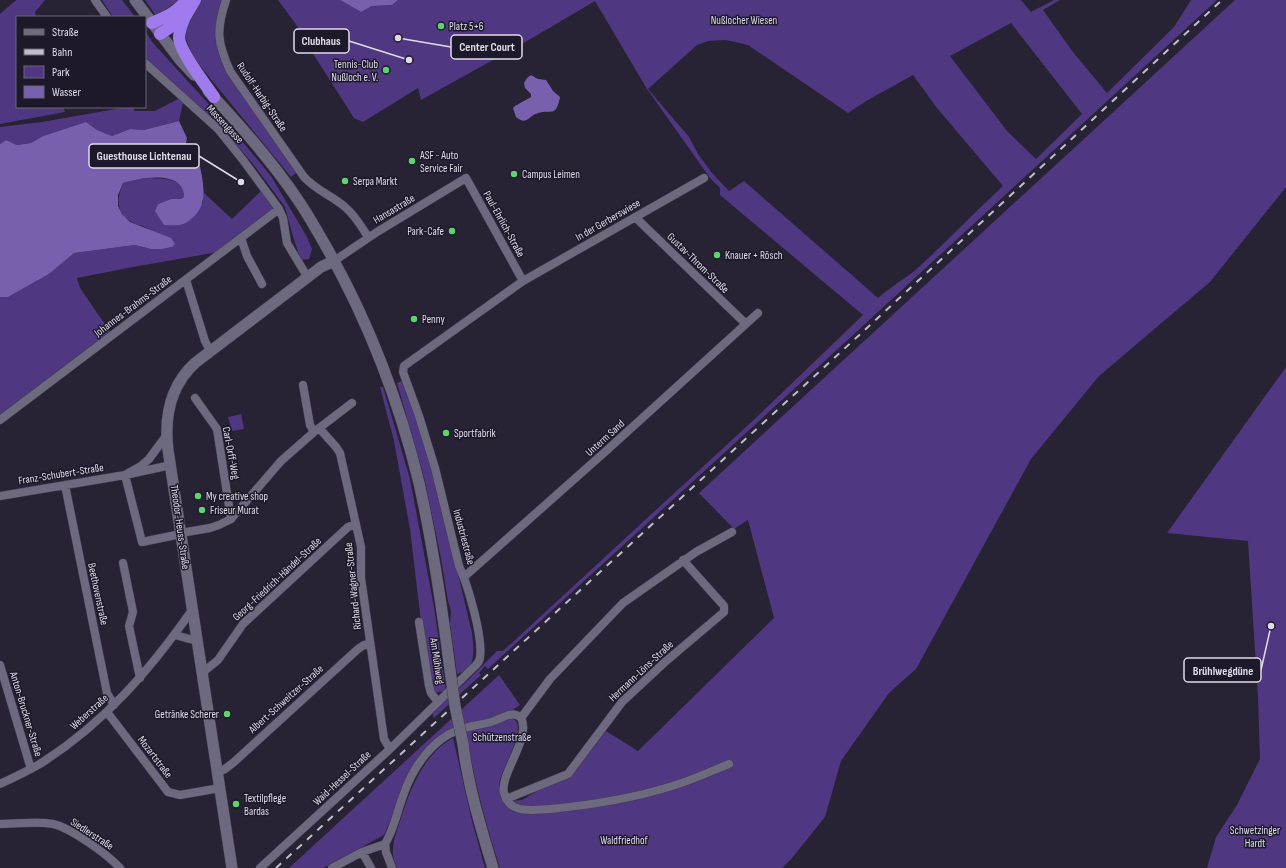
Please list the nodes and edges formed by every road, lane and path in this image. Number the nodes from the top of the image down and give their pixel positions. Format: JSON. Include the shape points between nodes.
{"nodes":[{"id":1,"x":95,"y":0,"type":"edge"},
{"id":2,"x":135,"y":0,"type":"edge"},
{"id":3,"x":186,"y":0,"type":"edge"},
{"id":4,"x":195,"y":0,"type":"edge"},
{"id":5,"x":226,"y":0,"type":"edge"},
{"id":6,"x":105,"y":16,"type":"edge"},
{"id":7,"x":185,"y":18,"type":"junction"},
{"id":8,"x":152,"y":23,"type":"junction"},
{"id":9,"x":160,"y":34,"type":"junction"},
{"id":10,"x":146,"y":64,"type":"edge"},
{"id":11,"x":214,"y":97,"type":"junction"},
{"id":12,"x":466,"y":178,"type":"joint"},
{"id":13,"x":704,"y":178,"type":"dead end"},
{"id":14,"x":278,"y":209,"type":"junction"},
{"id":15,"x":635,"y":217,"type":"junction"},
{"id":16,"x":368,"y":237,"type":"junction"},
{"id":17,"x":241,"y":238,"type":"junction"},
{"id":18,"x":334,"y":261,"type":"junction"},
{"id":19,"x":308,"y":278,"type":"junction"},
{"id":20,"x":186,"y":280,"type":"junction"},
{"id":21,"x":523,"y":281,"type":"junction"},
{"id":22,"x":262,"y":284,"type":"dead end"},
{"id":23,"x":758,"y":313,"type":"dead end"},
{"id":24,"x":746,"y":324,"type":"junction"},
{"id":25,"x":210,"y":351,"type":"junction"},
{"id":26,"x":405,"y":364,"type":"joint"},
{"id":27,"x":303,"y":385,"type":"dead end"},
{"id":28,"x":195,"y":398,"type":"dead end"},
{"id":29,"x":352,"y":403,"type":"dead end"},
{"id":30,"x":0,"y":420,"type":"edge"},
{"id":31,"x":316,"y":430,"type":"junction"},
{"id":32,"x":166,"y":436,"type":"junction"},
{"id":33,"x":171,"y":465,"type":"junction"},
{"id":34,"x":126,"y":475,"type":"junction"},
{"id":35,"x":65,"y":485,"type":"junction"},
{"id":36,"x":0,"y":496,"type":"edge"},
{"id":37,"x":231,"y":519,"type":"junction"},
{"id":38,"x":356,"y":524,"type":"junction"},
{"id":39,"x":732,"y":532,"type":"dead end"},
{"id":40,"x":181,"y":534,"type":"junction"},
{"id":41,"x":683,"y":560,"type":"junction"},
{"id":42,"x":123,"y":562,"type":"dead end"},
{"id":43,"x":464,"y":577,"type":"junction"},
{"id":44,"x":192,"y":610,"type":"junction"},
{"id":45,"x":420,"y":622,"type":"dead end"},
{"id":46,"x":174,"y":635,"type":"junction"},
{"id":47,"x":197,"y":641,"type":"junction"},
{"id":48,"x":370,"y":644,"type":"junction"},
{"id":49,"x":0,"y":665,"type":"edge"},
{"id":50,"x":202,"y":673,"type":"junction"},
{"id":51,"x":140,"y":678,"type":"junction"},
{"id":52,"x":438,"y":702,"type":"junction"},
{"id":53,"x":114,"y":705,"type":"junction"},
{"id":54,"x":107,"y":712,"type":"junction"},
{"id":55,"x":521,"y":718,"type":"junction"},
{"id":56,"x":390,"y":748,"type":"junction"},
{"id":57,"x":729,"y":764,"type":"dead end"},
{"id":58,"x":31,"y":769,"type":"junction"},
{"id":59,"x":218,"y":772,"type":"junction"},
{"id":60,"x":0,"y":784,"type":"edge"},
{"id":61,"x":220,"y":788,"type":"junction"},
{"id":62,"x":506,"y":799,"type":"junction"},
{"id":63,"x":0,"y":824,"type":"edge"},
{"id":64,"x":385,"y":844,"type":"junction"},
{"id":65,"x":362,"y":852,"type":"junction"},
{"id":66,"x":120,"y":868,"type":"edge"},
{"id":67,"x":232,"y":868,"type":"edge"},
{"id":68,"x":260,"y":868,"type":"edge"},
{"id":69,"x":332,"y":868,"type":"edge"},
{"id":70,"x":371,"y":868,"type":"edge"},
{"id":71,"x":392,"y":868,"type":"edge"},
{"id":72,"x":493,"y":868,"type":"edge"}],
"edges":[{"from":1,"to":6,"type":"street"},
{"from":2,"to":8,"type":"main road"},
{"from":3,"to":8,"type":"highway","via":[[178,9]]},
{"from":4,"to":7,"type":"highway"},
{"from":5,"to":16,"type":"street","name":"Rudolf-Harbig-Straße","via":[[220,22],[219,39],[230,71],[304,177],[351,212]]},
{"from":7,"to":9,"type":"highway"},
{"from":7,"to":11,"type":"highway","via":[[179,40]]},
{"from":8,"to":9,"type":"main road"},
{"from":9,"to":11,"type":"main road"},
{"from":10,"to":14,"type":"street","name":"Massengasse","via":[[218,129]]},
{"from":11,"to":18,"type":"main road","via":[[290,188]]},
{"from":12,"to":16,"type":"street","name":"Hansastraße"},
{"from":12,"to":21,"type":"street","name":"Paul-Ehrlich-Straße"},
{"from":13,"to":15,"type":"street","name":"In der Gerberswiese"},
{"from":14,"to":17,"type":"street","name":"Johannes-Brahms-Straße"},
{"from":14,"to":19,"type":"street","name":"Massengasse","via":[[283,218],[287,243]]},
{"from":15,"to":21,"type":"street","name":"In der Gerberswiese"},
{"from":15,"to":24,"type":"street","name":"Gustav-Throm-Straße"},
{"from":16,"to":18,"type":"street","name":"Hansastraße"},
{"from":17,"to":20,"type":"street","name":"Johannes-Brahms-Straße"},
{"from":17,"to":22,"type":"street","via":[[247,256]]},
{"from":18,"to":19,"type":"main road","name":"Theodor-Heuss-Straße","via":[[321,267]]},
{"from":18,"to":72,"type":"main road","bridge":true,"via":[[374,344],[409,444],[434,560],[465,762]]},
{"from":19,"to":25,"type":"main road","name":"Theodor-Heuss-Straße"},
{"from":20,"to":25,"type":"street"},
{"from":20,"to":30,"type":"street","name":"Johannes-Brahms-Straße"},
{"from":21,"to":26,"type":"street","name":"In der Gerberswiese"},
{"from":23,"to":24,"type":"street","name":"Unterm Sand"},
{"from":24,"to":43,"type":"street","name":"Unterm Sand"},
{"from":25,"to":32,"type":"main road","name":"Theodor-Heuss-Straße","via":[[192,366],[178,384],[169,406]]},
{"from":26,"to":43,"type":"street","name":"Industriestraße","via":[[403,372],[435,468],[459,566]]},
{"from":27,"to":31,"type":"street","via":[[310,425]]},
{"from":28,"to":37,"type":"street","name":"Carl-Orff-Weg","via":[[218,429]]},
{"from":29,"to":31,"type":"street"},
{"from":31,"to":37,"type":"street","via":[[277,466]]},
{"from":31,"to":38,"type":"street","name":"Richard-Wagner-Straße","via":[[340,453]]},
{"from":32,"to":33,"type":"main road","name":"Theodor-Heuss-Straße"},
{"from":32,"to":34,"type":"street","name":"Franz-Schubert-Straße","via":[[149,459]]},
{"from":33,"to":34,"type":"street","name":"Franz-Schubert-Straße"},
{"from":33,"to":40,"type":"main road","name":"Theodor-Heuss-Straße"},
{"from":34,"to":35,"type":"street","name":"Franz-Schubert-Straße"},
{"from":34,"to":40,"type":"street","via":[[142,542]]},
{"from":35,"to":36,"type":"street","name":"Franz-Schubert-Straße"},
{"from":35,"to":53,"type":"street","name":"Beethovenstraße","via":[[107,693]]},
{"from":37,"to":40,"type":"street","via":[[219,526]]},
{"from":38,"to":48,"type":"street","name":"Richard-Wagner-Straße","via":[[361,547],[361,578]]},
{"from":38,"to":50,"type":"street","name":"Georg-Friedrich-Händel-Straße","via":[[348,527],[243,624],[218,660]]},
{"from":39,"to":41,"type":"street"},
{"from":40,"to":44,"type":"main road","name":"Theodor-Heuss-Straße"},
{"from":41,"to":55,"type":"street","via":[[623,603],[550,679]]},
{"from":41,"to":62,"type":"street","name":"Hermann-Löns-Straße","via":[[724,606],[724,612],[622,702],[568,774]]},
{"from":42,"to":51,"type":"street","via":[[133,612],[129,626]]},
{"from":43,"to":52,"type":"street","name":"Industriestraße","via":[[478,632],[480,657],[476,665]]},
{"from":44,"to":46,"type":"street","name":"Weberstraße"},
{"from":44,"to":47,"type":"main road","name":"Theodor-Heuss-Straße"},
{"from":45,"to":52,"type":"street","name":"Am Mühlweg","via":[[429,686]]},
{"from":46,"to":47,"type":"street"},
{"from":46,"to":51,"type":"street","name":"Weberstraße"},
{"from":47,"to":50,"type":"main road","name":"Theodor-Heuss-Straße"},
{"from":48,"to":56,"type":"street","name":"Richard-Wagner-Straße","via":[[384,739]]},
{"from":48,"to":59,"type":"street","name":"Albert-Schweitzer-Straße","via":[[358,649],[234,762]]},
{"from":49,"to":58,"type":"street","name":"Anton-Bruckner-Straße"},
{"from":50,"to":59,"type":"main road","name":"Theodor-Heuss-Straße"},
{"from":51,"to":53,"type":"street","name":"Weberstraße"},
{"from":52,"to":56,"type":"street","name":"Waid-Hessel-Straße"},
{"from":53,"to":54,"type":"street","name":"Weberstraße"},
{"from":54,"to":58,"type":"street","name":"Weberstraße","via":[[76,738]]},
{"from":54,"to":61,"type":"street","name":"Mozartstraße","via":[[168,792],[180,795]]},
{"from":55,"to":62,"type":"street","via":[[523,726],[519,745],[503,787]]},
{"from":55,"to":64,"type":"street","via":[[511,714],[460,729],[434,745],[419,764],[403,795]]},
{"from":56,"to":68,"type":"street","name":"Waid-Hessel-Straße"},
{"from":57,"to":62,"type":"street","via":[[671,787],[604,802],[523,810],[514,807]]},
{"from":58,"to":60,"type":"street","name":"Weberstraße"},
{"from":59,"to":61,"type":"main road","name":"Theodor-Heuss-Straße"},
{"from":61,"to":67,"type":"main road","name":"Theodor-Heuss-Straße"},
{"from":63,"to":66,"type":"street","name":"Siedlerstraße","via":[[47,824],[61,827],[71,831]]},
{"from":64,"to":65,"type":"street"},
{"from":64,"to":71,"type":"street"},
{"from":65,"to":69,"type":"street"},
{"from":65,"to":70,"type":"street"}]}
